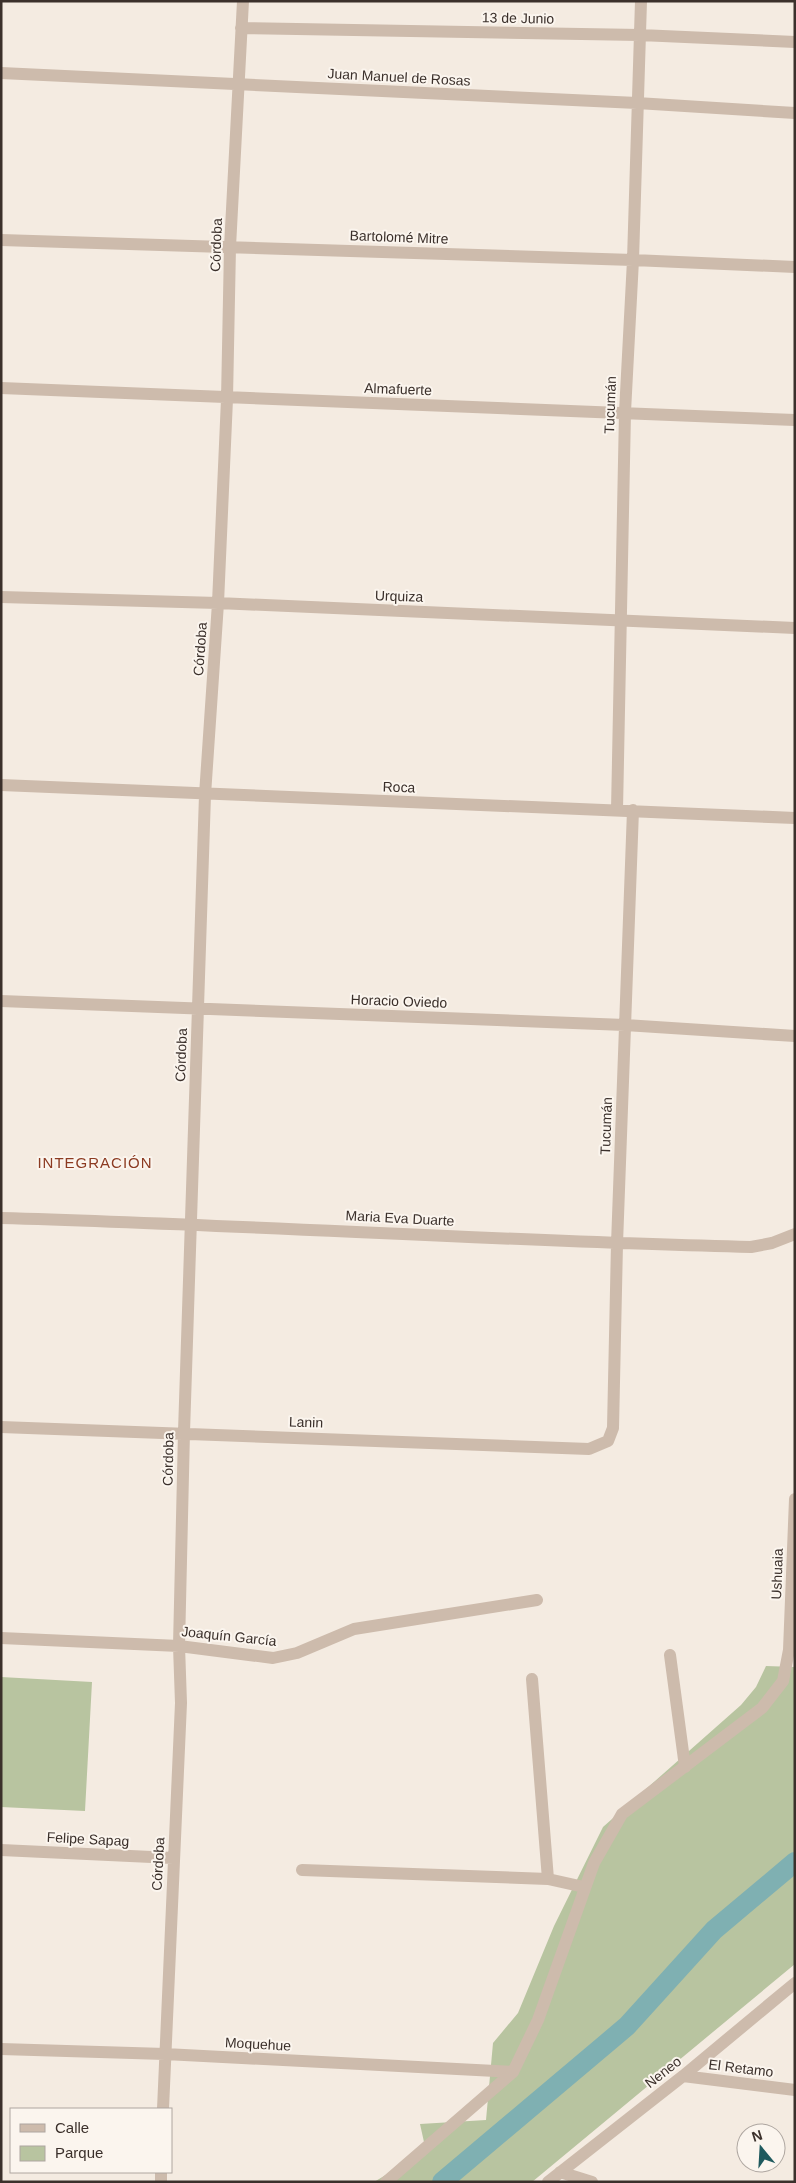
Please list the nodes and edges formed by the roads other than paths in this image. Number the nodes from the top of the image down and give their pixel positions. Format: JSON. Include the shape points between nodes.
{"nodes":[{"id":1,"x":243,"y":1,"type":"edge"},
{"id":2,"x":641,"y":1,"type":"edge"},
{"id":3,"x":242,"y":28,"type":"junction"},
{"id":4,"x":640,"y":35,"type":"junction"},
{"id":5,"x":795,"y":42,"type":"edge"},
{"id":6,"x":1,"y":73,"type":"edge"},
{"id":7,"x":237,"y":84,"type":"junction"},
{"id":8,"x":637,"y":103,"type":"junction"},
{"id":9,"x":795,"y":113,"type":"edge"},
{"id":10,"x":1,"y":240,"type":"edge"},
{"id":11,"x":230,"y":247,"type":"junction"},
{"id":12,"x":633,"y":260,"type":"junction"},
{"id":13,"x":795,"y":267,"type":"edge"},
{"id":14,"x":1,"y":388,"type":"edge"},
{"id":15,"x":227,"y":399,"type":"junction"},
{"id":16,"x":624,"y":412,"type":"junction"},
{"id":17,"x":795,"y":420,"type":"edge"},
{"id":18,"x":1,"y":597,"type":"edge"},
{"id":19,"x":218,"y":603,"type":"junction"},
{"id":20,"x":621,"y":620,"type":"junction"},
{"id":21,"x":795,"y":628,"type":"edge"},
{"id":22,"x":1,"y":785,"type":"edge"},
{"id":23,"x":205,"y":795,"type":"junction"},
{"id":24,"x":617,"y":810,"type":"junction"},
{"id":25,"x":633,"y":810,"type":"junction"},
{"id":26,"x":795,"y":818,"type":"edge"},
{"id":27,"x":1,"y":1001,"type":"edge"},
{"id":28,"x":198,"y":1009,"type":"junction"},
{"id":29,"x":625,"y":1025,"type":"junction"},
{"id":30,"x":795,"y":1036,"type":"edge"},
{"id":31,"x":1,"y":1218,"type":"edge"},
{"id":32,"x":190,"y":1223,"type":"junction"},
{"id":33,"x":795,"y":1234,"type":"edge"},
{"id":34,"x":617,"y":1244,"type":"junction"},
{"id":35,"x":1,"y":1427,"type":"edge"},
{"id":36,"x":184,"y":1432,"type":"junction"},
{"id":37,"x":608,"y":1441,"type":"joint"},
{"id":38,"x":795,"y":1498,"type":"edge"},
{"id":39,"x":537,"y":1600,"type":"dead end"},
{"id":40,"x":1,"y":1638,"type":"edge"},
{"id":41,"x":179,"y":1646,"type":"junction"},
{"id":42,"x":670,"y":1655,"type":"dead end"},
{"id":43,"x":532,"y":1679,"type":"dead end"},
{"id":44,"x":685,"y":1767,"type":"junction"},
{"id":45,"x":1,"y":1850,"type":"edge"},
{"id":46,"x":173,"y":1858,"type":"junction"},
{"id":47,"x":302,"y":1870,"type":"dead end"},
{"id":48,"x":548,"y":1879,"type":"junction"},
{"id":49,"x":584,"y":1887,"type":"junction"},
{"id":50,"x":795,"y":1983,"type":"edge"},
{"id":51,"x":1,"y":2049,"type":"edge"},
{"id":52,"x":165,"y":2054,"type":"junction"},
{"id":53,"x":513,"y":2072,"type":"junction"},
{"id":54,"x":683,"y":2076,"type":"junction"},
{"id":55,"x":795,"y":2090,"type":"edge"},
{"id":56,"x":163,"y":2108,"type":"edge"},
{"id":57,"x":560,"y":2172,"type":"junction"},
{"id":58,"x":386,"y":2182,"type":"edge"},
{"id":59,"x":548,"y":2182,"type":"edge"},
{"id":60,"x":592,"y":2182,"type":"edge"}],
"edges":[{"from":1,"to":3,"type":"street","name":"Córdoba"},
{"from":2,"to":4,"type":"street","name":"Tucumán"},
{"from":3,"to":4,"type":"street","name":"13 de Junio"},
{"from":3,"to":7,"type":"street","name":"Córdoba"},
{"from":4,"to":5,"type":"street","name":"13 de Junio"},
{"from":4,"to":8,"type":"street","name":"Tucumán"},
{"from":6,"to":7,"type":"street","name":"Juan Manuel de Rosas"},
{"from":7,"to":8,"type":"street","name":"Juan Manuel de Rosas"},
{"from":7,"to":11,"type":"street","name":"Córdoba"},
{"from":8,"to":9,"type":"street","name":"Juan Manuel de Rosas"},
{"from":8,"to":12,"type":"street","name":"Tucumán"},
{"from":10,"to":11,"type":"street","name":"Bartolomé Mitre"},
{"from":11,"to":12,"type":"street","name":"Bartolomé Mitre"},
{"from":11,"to":15,"type":"street","name":"Córdoba"},
{"from":12,"to":13,"type":"street","name":"Bartolomé Mitre"},
{"from":12,"to":16,"type":"street","name":"Tucumán"},
{"from":14,"to":15,"type":"street","name":"Almafuerte"},
{"from":15,"to":16,"type":"street","name":"Almafuerte"},
{"from":15,"to":19,"type":"street","name":"Córdoba"},
{"from":16,"to":17,"type":"street","name":"Almafuerte"},
{"from":16,"to":20,"type":"street","name":"Tucumán"},
{"from":18,"to":19,"type":"street","name":"Urquiza"},
{"from":19,"to":20,"type":"street","name":"Urquiza"},
{"from":19,"to":23,"type":"street","name":"Córdoba"},
{"from":20,"to":21,"type":"street","name":"Urquiza"},
{"from":20,"to":24,"type":"street","name":"Tucumán"},
{"from":22,"to":23,"type":"street","name":"Roca"},
{"from":23,"to":24,"type":"street","name":"Roca"},
{"from":23,"to":28,"type":"street","name":"Córdoba"},
{"from":24,"to":25,"type":"street","name":"Roca"},
{"from":25,"to":26,"type":"street","name":"Roca"},
{"from":25,"to":29,"type":"street","name":"Tucumán"},
{"from":27,"to":28,"type":"street","name":"Horacio Oviedo"},
{"from":28,"to":29,"type":"street","name":"Horacio Oviedo"},
{"from":28,"to":32,"type":"street","name":"Córdoba"},
{"from":29,"to":30,"type":"street","name":"Horacio Oviedo"},
{"from":29,"to":34,"type":"street","name":"Tucumán"},
{"from":31,"to":32,"type":"street","name":"Maria Eva Duarte"},
{"from":32,"to":34,"type":"street","name":"Maria Eva Duarte"},
{"from":32,"to":36,"type":"street","name":"Córdoba"},
{"from":33,"to":34,"type":"street","name":"Maria Eva Duarte","via":[[751,1247]]},
{"from":34,"to":37,"type":"street","name":"Tucumán","via":[[613,1428]]},
{"from":35,"to":36,"type":"street","name":"Lanin"},
{"from":36,"to":37,"type":"street","name":"Lanin","via":[[589,1449]]},
{"from":36,"to":41,"type":"street","name":"Córdoba"},
{"from":38,"to":44,"type":"street","name":"Ushuaia","via":[[789,1650],[783,1681],[762,1708]]},
{"from":39,"to":41,"type":"street","name":"Joaquín García","via":[[354,1629],[297,1653],[273,1658]]},
{"from":40,"to":41,"type":"street","name":"Joaquín García"},
{"from":41,"to":46,"type":"street","name":"Córdoba","via":[[181,1703]]},
{"from":42,"to":44,"type":"street"},
{"from":43,"to":48,"type":"street"},
{"from":44,"to":49,"type":"street","name":"Ushuaia","via":[[622,1814]]},
{"from":45,"to":46,"type":"street","name":"Felipe Sapag"},
{"from":46,"to":52,"type":"street","name":"Córdoba"},
{"from":47,"to":48,"type":"street"},
{"from":48,"to":49,"type":"street"},
{"from":49,"to":53,"type":"street","name":"Ushuaia","via":[[538,2020]]},
{"from":50,"to":54,"type":"street","name":"Neneo"},
{"from":51,"to":52,"type":"street","name":"Moquehue"},
{"from":52,"to":53,"type":"street","name":"Moquehue"},
{"from":52,"to":56,"type":"street","name":"Córdoba"},
{"from":53,"to":58,"type":"street"},
{"from":54,"to":55,"type":"street","name":"El Retamo"},
{"from":54,"to":57,"type":"street","name":"Neneo"},
{"from":57,"to":59,"type":"street","name":"Neneo"},
{"from":57,"to":60,"type":"street"}]}
